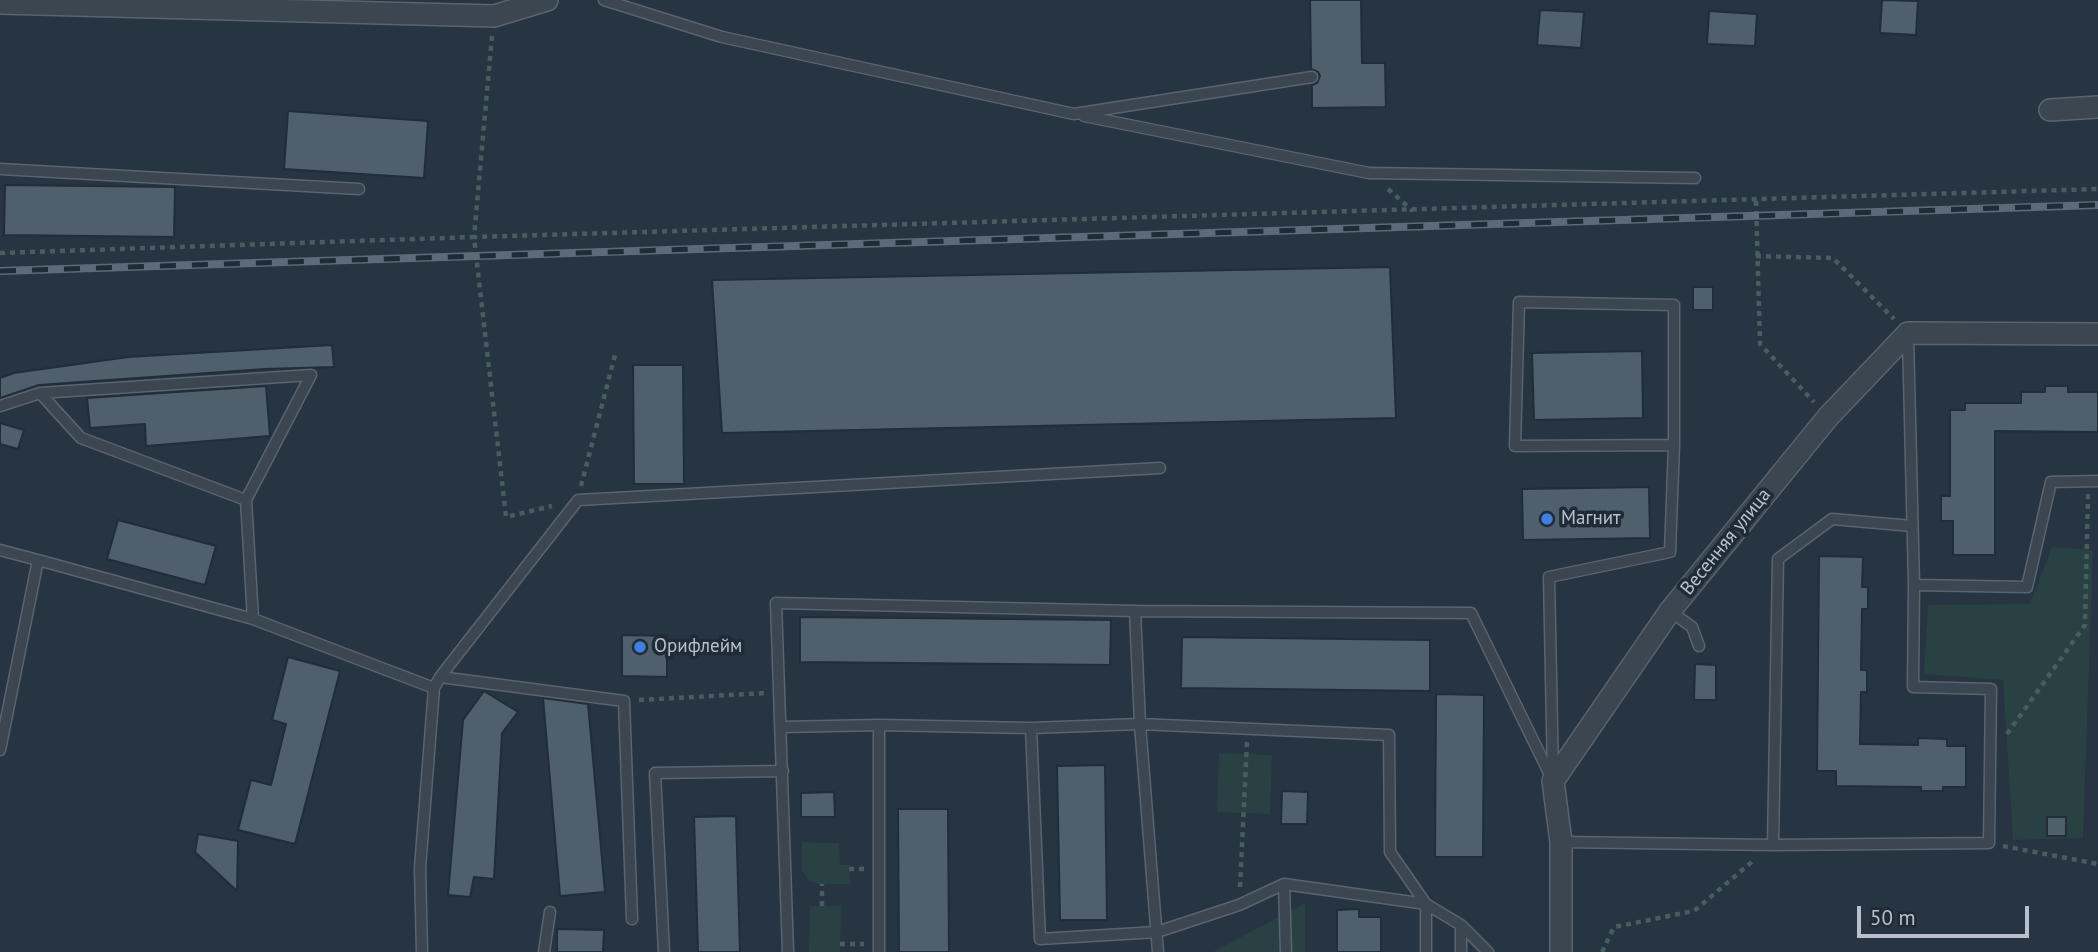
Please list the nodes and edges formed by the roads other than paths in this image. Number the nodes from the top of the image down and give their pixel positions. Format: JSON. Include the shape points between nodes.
{"nodes":[{"id":1,"x":547,"y":0,"type":"edge"},
{"id":2,"x":604,"y":0,"type":"edge"},
{"id":3,"x":0,"y":3,"type":"edge"},
{"id":4,"x":214,"y":5,"type":"edge"},
{"id":5,"x":421,"y":8,"type":"edge"},
{"id":6,"x":1312,"y":77,"type":"dead end"},
{"id":7,"x":2098,"y":107,"type":"edge"},
{"id":8,"x":2050,"y":110,"type":"dead end"},
{"id":9,"x":1074,"y":114,"type":"junction"},
{"id":10,"x":0,"y":169,"type":"edge"},
{"id":11,"x":1696,"y":178,"type":"dead end"},
{"id":12,"x":359,"y":188,"type":"dead end"},
{"id":13,"x":1908,"y":333,"type":"junction"},
{"id":14,"x":2098,"y":334,"type":"edge"},
{"id":15,"x":40,"y":393,"type":"junction"},
{"id":16,"x":0,"y":406,"type":"edge"},
{"id":17,"x":1674,"y":445,"type":"junction"},
{"id":18,"x":1160,"y":468,"type":"dead end"},
{"id":19,"x":2093,"y":481,"type":"edge"},
{"id":20,"x":246,"y":500,"type":"junction"},
{"id":21,"x":1912,"y":526,"type":"junction"},
{"id":22,"x":0,"y":550,"type":"edge"},
{"id":23,"x":38,"y":560,"type":"junction"},
{"id":24,"x":1913,"y":585,"type":"junction"},
{"id":25,"x":1135,"y":611,"type":"junction"},
{"id":26,"x":1670,"y":611,"type":"junction"},
{"id":27,"x":253,"y":619,"type":"junction"},
{"id":28,"x":1699,"y":646,"type":"dead end"},
{"id":29,"x":440,"y":677,"type":"junction"},
{"id":30,"x":434,"y":688,"type":"junction"},
{"id":31,"x":1140,"y":724,"type":"junction"},
{"id":32,"x":879,"y":725,"type":"junction"},
{"id":33,"x":782,"y":727,"type":"junction"},
{"id":34,"x":1031,"y":728,"type":"junction"},
{"id":35,"x":0,"y":750,"type":"edge"},
{"id":36,"x":783,"y":771,"type":"junction"},
{"id":37,"x":1553,"y":781,"type":"junction"},
{"id":38,"x":1561,"y":842,"type":"junction"},
{"id":39,"x":1773,"y":845,"type":"junction"},
{"id":40,"x":1284,"y":884,"type":"junction"},
{"id":41,"x":1426,"y":904,"type":"junction"},
{"id":42,"x":550,"y":912,"type":"dead end"},
{"id":43,"x":632,"y":919,"type":"dead end"},
{"id":44,"x":1461,"y":925,"type":"junction"},
{"id":45,"x":1157,"y":932,"type":"junction"},
{"id":46,"x":879,"y":948,"type":"edge"},
{"id":47,"x":422,"y":952,"type":"edge"},
{"id":48,"x":544,"y":952,"type":"edge"},
{"id":49,"x":664,"y":952,"type":"edge"},
{"id":50,"x":788,"y":952,"type":"edge"},
{"id":51,"x":1158,"y":952,"type":"edge"},
{"id":52,"x":1286,"y":952,"type":"edge"},
{"id":53,"x":1426,"y":952,"type":"edge"},
{"id":54,"x":1461,"y":952,"type":"edge"},
{"id":55,"x":1488,"y":952,"type":"edge"},
{"id":56,"x":1561,"y":952,"type":"edge"}],
"edges":[{"from":1,"to":5,"type":"street","via":[[494,16]]},
{"from":2,"to":9,"type":"lane","via":[[722,37]]},
{"from":3,"to":4,"type":"street"},
{"from":4,"to":5,"type":"street"},
{"from":6,"to":9,"type":"lane"},
{"from":7,"to":8,"type":"street"},
{"from":9,"to":11,"type":"lane","via":[[1369,173]]},
{"from":10,"to":12,"type":"lane"},
{"from":13,"to":14,"type":"street"},
{"from":13,"to":21,"type":"lane"},
{"from":13,"to":26,"type":"street","name":"Весенняя улица","via":[[1828,417]]},
{"from":15,"to":16,"type":"lane"},
{"from":15,"to":20,"type":"lane","via":[[81,438]]},
{"from":15,"to":20,"type":"lane","via":[[311,375]]},
{"from":17,"to":17,"type":"lane","via":[[1674,305],[1519,302],[1515,446]]},
{"from":17,"to":37,"type":"lane","via":[[1670,552],[1549,577]]},
{"from":18,"to":29,"type":"lane","via":[[578,500]]},
{"from":19,"to":24,"type":"lane","via":[[2051,482],[2027,587]]},
{"from":20,"to":27,"type":"lane"},
{"from":21,"to":24,"type":"lane"},
{"from":21,"to":39,"type":"lane","via":[[1832,519],[1778,559]]},
{"from":22,"to":23,"type":"lane"},
{"from":23,"to":27,"type":"lane"},
{"from":23,"to":35,"type":"lane"},
{"from":24,"to":39,"type":"lane","via":[[1913,687],[1991,689],[1989,843]]},
{"from":25,"to":31,"type":"lane"},
{"from":25,"to":33,"type":"lane","via":[[776,603]]},
{"from":25,"to":37,"type":"lane","via":[[1471,614]]},
{"from":26,"to":28,"type":"lane","via":[[1692,626]]},
{"from":26,"to":37,"type":"street","name":"Весенняя улица"},
{"from":27,"to":30,"type":"lane"},
{"from":29,"to":30,"type":"lane"},
{"from":29,"to":43,"type":"lane","via":[[624,701]]},
{"from":30,"to":47,"type":"lane","via":[[420,869]]},
{"from":31,"to":34,"type":"lane"},
{"from":31,"to":41,"type":"lane","via":[[1389,735],[1390,852]]},
{"from":31,"to":45,"type":"lane"},
{"from":32,"to":33,"type":"lane"},
{"from":32,"to":34,"type":"lane"},
{"from":32,"to":46,"type":"lane"},
{"from":33,"to":36,"type":"lane"},
{"from":34,"to":45,"type":"lane","via":[[1040,939]]},
{"from":36,"to":49,"type":"lane","via":[[655,774]]},
{"from":36,"to":50,"type":"lane"},
{"from":37,"to":38,"type":"street"},
{"from":38,"to":39,"type":"lane"},
{"from":38,"to":56,"type":"street"},
{"from":40,"to":41,"type":"lane"},
{"from":40,"to":45,"type":"lane","via":[[1239,905]]},
{"from":40,"to":52,"type":"lane"},
{"from":41,"to":44,"type":"lane"},
{"from":41,"to":53,"type":"lane"},
{"from":42,"to":48,"type":"lane"},
{"from":44,"to":54,"type":"lane"},
{"from":44,"to":55,"type":"lane"},
{"from":45,"to":51,"type":"lane"}]}
